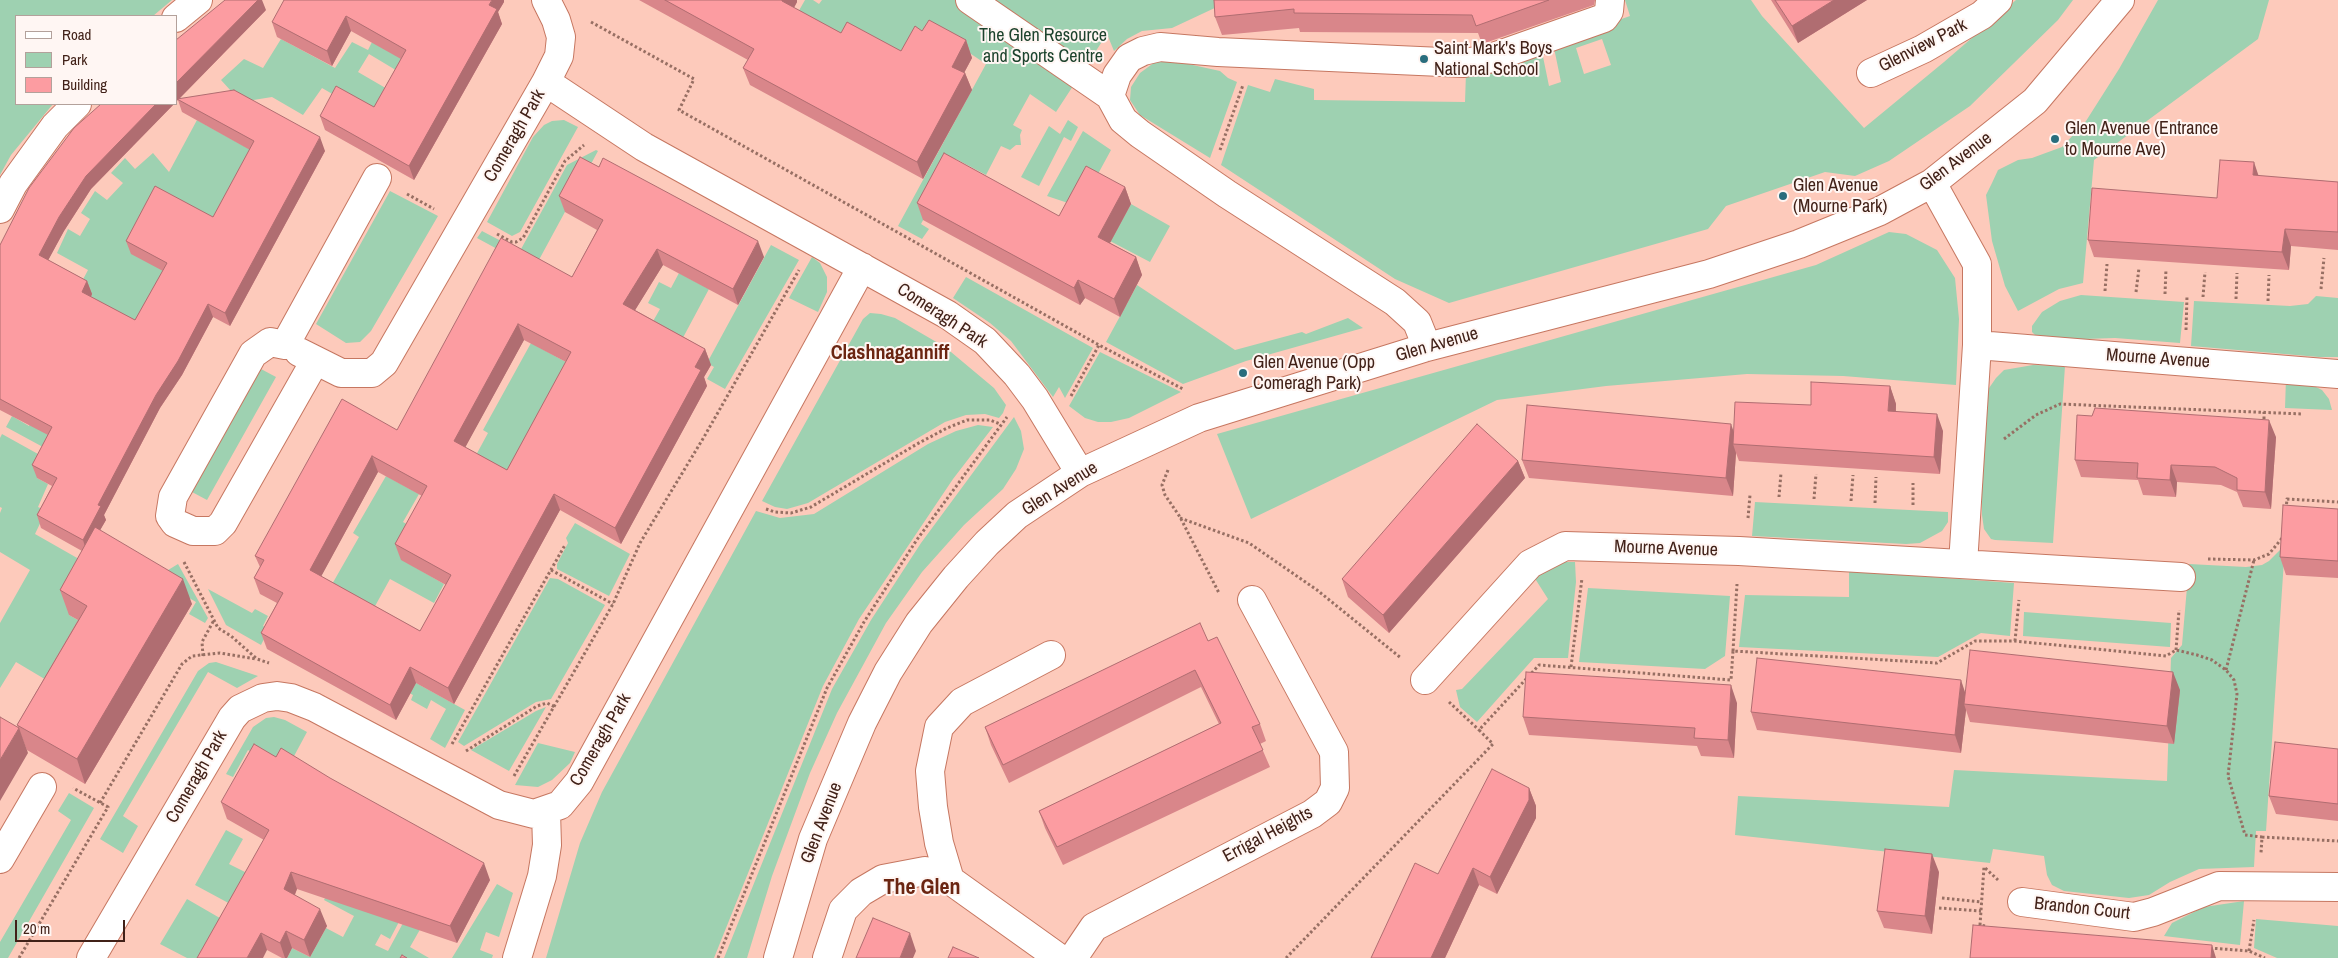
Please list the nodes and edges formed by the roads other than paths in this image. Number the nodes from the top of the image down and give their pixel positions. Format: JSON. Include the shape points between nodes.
{"nodes":[{"id":1,"x":198,"y":0,"type":"edge"},
{"id":2,"x":546,"y":0,"type":"edge"},
{"id":3,"x":970,"y":0,"type":"edge"},
{"id":4,"x":1610,"y":0,"type":"edge"},
{"id":5,"x":1998,"y":0,"type":"edge"},
{"id":6,"x":2120,"y":0,"type":"edge"},
{"id":7,"x":178,"y":16,"type":"edge"},
{"id":8,"x":1871,"y":73,"type":"dead end"},
{"id":9,"x":546,"y":82,"type":"junction"},
{"id":10,"x":1110,"y":96,"type":"junction"},
{"id":11,"x":76,"y":105,"type":"edge"},
{"id":12,"x":1932,"y":183,"type":"junction"},
{"id":13,"x":388,"y":184,"type":"road end"},
{"id":14,"x":0,"y":209,"type":"edge"},
{"id":15,"x":862,"y":267,"type":"junction"},
{"id":16,"x":285,"y":344,"type":"junction"},
{"id":17,"x":1977,"y":345,"type":"junction"},
{"id":18,"x":1427,"y":347,"type":"junction"},
{"id":19,"x":315,"y":361,"type":"junction"},
{"id":20,"x":2338,"y":374,"type":"edge"},
{"id":21,"x":1080,"y":473,"type":"junction"},
{"id":22,"x":1963,"y":564,"type":"junction"},
{"id":23,"x":2181,"y":577,"type":"road end"},
{"id":24,"x":1252,"y":600,"type":"dead end"},
{"id":25,"x":1051,"y":655,"type":"dead end"},
{"id":26,"x":1425,"y":680,"type":"road end"},
{"id":27,"x":42,"y":787,"type":"dead end"},
{"id":28,"x":546,"y":812,"type":"junction"},
{"id":29,"x":0,"y":858,"type":"edge"},
{"id":30,"x":950,"y":880,"type":"junction"},
{"id":31,"x":2338,"y":888,"type":"edge"},
{"id":32,"x":2022,"y":902,"type":"dead end"},
{"id":33,"x":91,"y":958,"type":"edge"},
{"id":34,"x":517,"y":958,"type":"edge"},
{"id":35,"x":778,"y":958,"type":"edge"},
{"id":36,"x":827,"y":958,"type":"edge"},
{"id":37,"x":1059,"y":958,"type":"edge"},
{"id":38,"x":1073,"y":958,"type":"edge"}],
"edges":[{"from":1,"to":7,"type":"street"},
{"from":2,"to":9,"type":"street","via":[[561,37],[559,56]]},
{"from":3,"to":10,"type":"street"},
{"from":4,"to":10,"type":"street","via":[[1609,12],[1604,18],[1488,59],[1464,63],[1160,47],[1129,58],[1117,75]]},
{"from":5,"to":8,"type":"street","name":"Glenview Park","via":[[1982,15],[1923,49]]},
{"from":6,"to":12,"type":"street","name":"Glen Avenue","via":[[2035,101]]},
{"from":9,"to":15,"type":"street","name":"Comeragh Park","via":[[644,147]]},
{"from":9,"to":19,"type":"street","name":"Comeragh Park","via":[[384,364],[372,373],[358,374],[342,373]]},
{"from":10,"to":18,"type":"street","via":[[1123,120],[1140,134],[1395,302],[1417,322]]},
{"from":11,"to":14,"type":"street","via":[[55,126],[13,184]]},
{"from":12,"to":17,"type":"street","via":[[1977,264]]},
{"from":12,"to":18,"type":"street","name":"Glen Avenue","via":[[1880,211],[1808,241],[1716,272]]},
{"from":13,"to":16,"type":"street"},
{"from":15,"to":21,"type":"street","name":"Comeragh Park","via":[[948,315],[986,341],[1017,375],[1054,427]]},
{"from":15,"to":28,"type":"street","name":"Comeragh Park","via":[[579,782],[560,805]]},
{"from":16,"to":19,"type":"street","name":"Comeragh Park"},
{"from":16,"to":19,"type":"street","via":[[270,342],[253,354],[173,497],[170,516],[175,523],[193,531],[215,531],[223,523]]},
{"from":17,"to":20,"type":"street","name":"Mourne Avenue"},
{"from":17,"to":22,"type":"street"},
{"from":18,"to":21,"type":"street","name":"Glen Avenue","via":[[1199,418]]},
{"from":21,"to":35,"type":"street","name":"Glen Avenue","via":[[1017,515],[987,542],[919,623],[888,672],[862,723],[813,839]]},
{"from":22,"to":23,"type":"street","name":"Mourne Avenue"},
{"from":22,"to":26,"type":"street","name":"Mourne Avenue","via":[[1739,551],[1566,546],[1530,564]]},
{"from":24,"to":38,"type":"street","name":"Errigal Heights","via":[[1334,752],[1335,788],[1328,802],[1312,814],[1094,927]]},
{"from":25,"to":30,"type":"street","via":[[962,702],[939,727],[930,771],[933,807]]},
{"from":27,"to":29,"type":"street"},
{"from":28,"to":33,"type":"street","name":"Comeragh Park","via":[[534,814],[499,805],[314,707],[291,698],[263,698],[240,708],[232,718]]},
{"from":28,"to":34,"type":"street","via":[[547,844],[542,876]]},
{"from":30,"to":36,"type":"street","via":[[925,871],[883,879],[861,892],[843,910]]},
{"from":30,"to":37,"type":"street"},
{"from":31,"to":32,"type":"street","name":"Brandon Court","via":[[2219,886],[2134,917]]}]}
